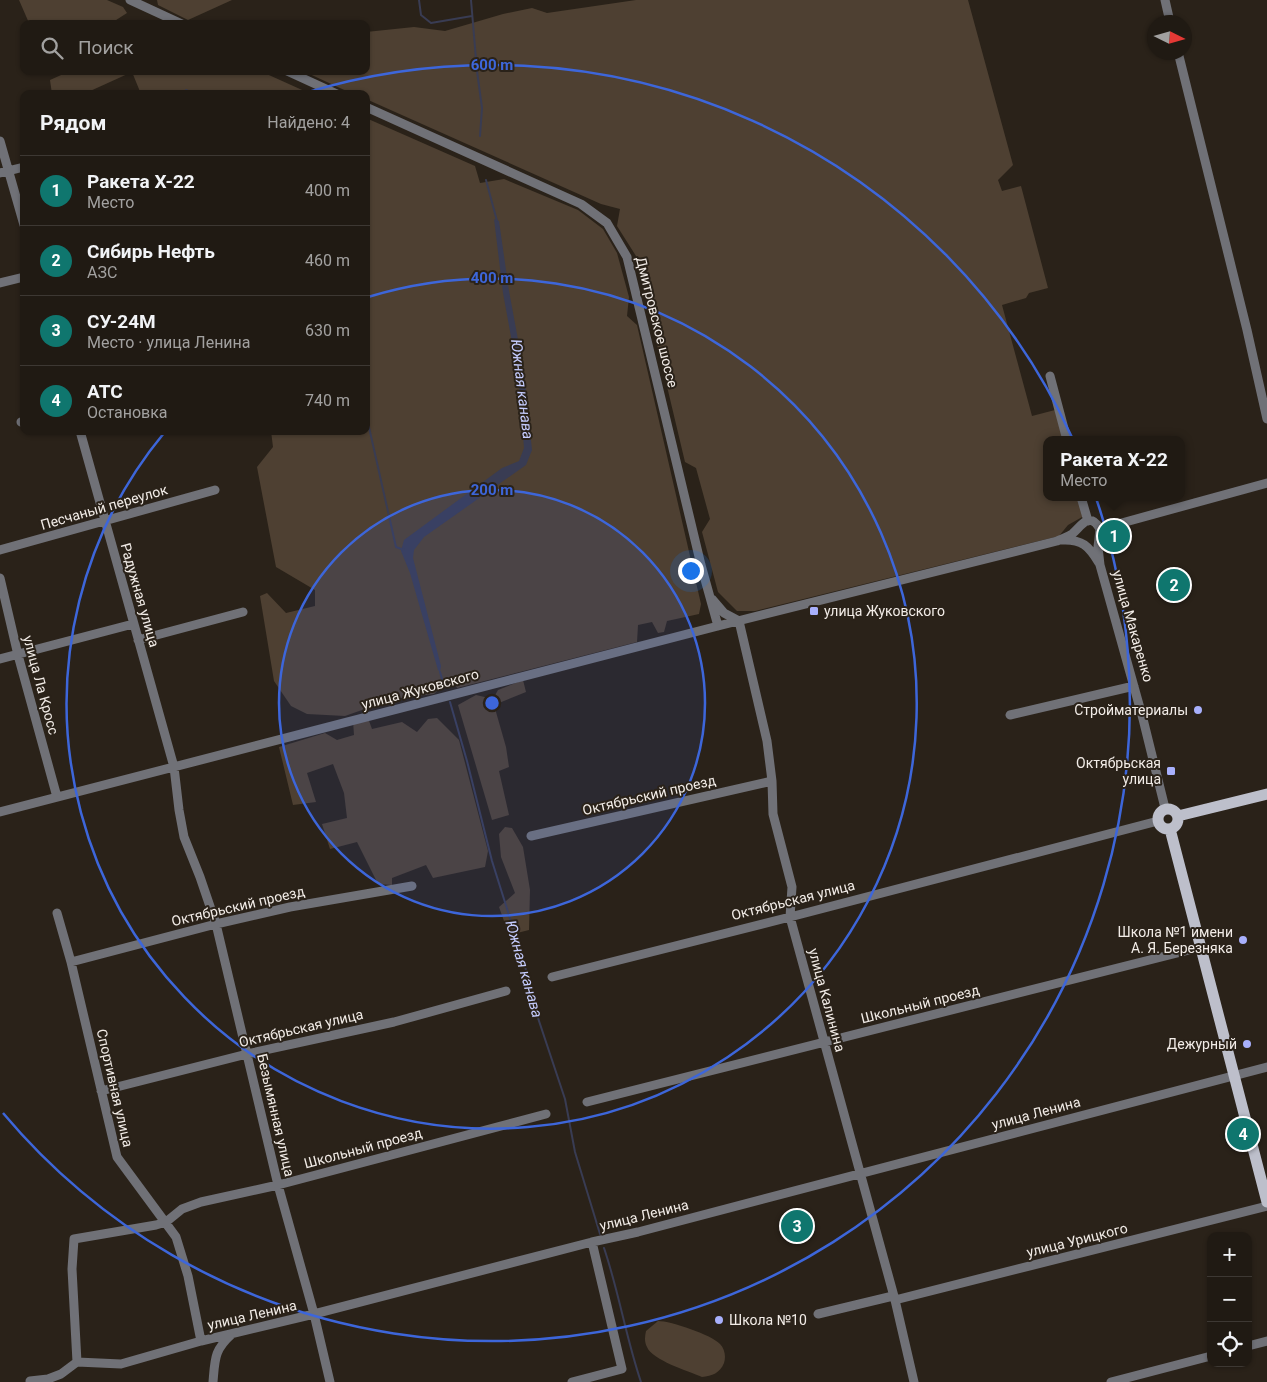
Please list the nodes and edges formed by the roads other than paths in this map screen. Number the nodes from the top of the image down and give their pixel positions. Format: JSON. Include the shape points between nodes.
{"nodes":[{"id":1,"x":130,"y":0,"type":"edge"},
{"id":2,"x":1165,"y":0,"type":"edge"},
{"id":3,"x":1168,"y":15,"type":"edge"},
{"id":4,"x":173,"y":20,"type":"edge"},
{"id":5,"x":1180,"y":60,"type":"edge"},
{"id":6,"x":296,"y":75,"type":"edge"},
{"id":7,"x":328,"y":90,"type":"edge"},
{"id":8,"x":370,"y":109,"type":"edge"},
{"id":9,"x":0,"y":141,"type":"edge"},
{"id":10,"x":20,"y":168,"type":"edge"},
{"id":11,"x":4,"y":172,"type":"edge"},
{"id":12,"x":20,"y":215,"type":"edge"},
{"id":13,"x":20,"y":278,"type":"edge"},
{"id":14,"x":0,"y":283,"type":"edge"},
{"id":15,"x":1050,"y":376,"type":"dead end"},
{"id":16,"x":1267,"y":419,"type":"edge"},
{"id":17,"x":81,"y":435,"type":"edge"},
{"id":18,"x":1066,"y":436,"type":"edge"},
{"id":19,"x":1267,"y":483,"type":"edge"},
{"id":20,"x":215,"y":490,"type":"dead end"},
{"id":21,"x":1083,"y":501,"type":"edge"},
{"id":22,"x":104,"y":521,"type":"junction"},
{"id":23,"x":1088,"y":521,"type":"junction"},
{"id":24,"x":1077,"y":529,"type":"junction"},
{"id":25,"x":1100,"y":533,"type":"junction"},
{"id":26,"x":1057,"y":541,"type":"junction"},
{"id":27,"x":1083,"y":543,"type":"junction"},
{"id":28,"x":0,"y":550,"type":"edge"},
{"id":29,"x":1100,"y":565,"type":"junction"},
{"id":30,"x":0,"y":578,"type":"edge"},
{"id":31,"x":710,"y":597,"type":"junction"},
{"id":32,"x":242,"y":612,"type":"dead end"},
{"id":33,"x":739,"y":621,"type":"junction"},
{"id":34,"x":133,"y":624,"type":"junction"},
{"id":35,"x":718,"y":626,"type":"junction"},
{"id":36,"x":138,"y":640,"type":"junction"},
{"id":37,"x":18,"y":655,"type":"junction"},
{"id":38,"x":0,"y":659,"type":"edge"},
{"id":39,"x":1134,"y":686,"type":"junction"},
{"id":40,"x":1010,"y":715,"type":"dead end"},
{"id":41,"x":174,"y":767,"type":"junction"},
{"id":42,"x":772,"y":780,"type":"junction"},
{"id":43,"x":1267,"y":794,"type":"edge"},
{"id":44,"x":57,"y":797,"type":"junction"},
{"id":45,"x":1165,"y":808,"type":"junction"},
{"id":46,"x":0,"y":812,"type":"edge"},
{"id":47,"x":1178,"y":816,"type":"junction"},
{"id":48,"x":1158,"y":821,"type":"junction"},
{"id":49,"x":1170,"y":829,"type":"junction"},
{"id":50,"x":532,"y":836,"type":"dead end"},
{"id":51,"x":412,"y":886,"type":"dead end"},
{"id":52,"x":58,"y":913,"type":"dead end"},
{"id":53,"x":790,"y":917,"type":"junction"},
{"id":54,"x":216,"y":924,"type":"junction"},
{"id":55,"x":1200,"y":947,"type":"junction"},
{"id":56,"x":71,"y":962,"type":"junction"},
{"id":57,"x":552,"y":977,"type":"dead end"},
{"id":58,"x":506,"y":991,"type":"dead end"},
{"id":59,"x":824,"y":1042,"type":"junction"},
{"id":60,"x":247,"y":1054,"type":"junction"},
{"id":61,"x":1267,"y":1067,"type":"edge"},
{"id":62,"x":1234,"y":1076,"type":"junction"},
{"id":63,"x":101,"y":1091,"type":"junction"},
{"id":64,"x":587,"y":1102,"type":"dead end"},
{"id":65,"x":546,"y":1114,"type":"dead end"},
{"id":66,"x":859,"y":1174,"type":"junction"},
{"id":67,"x":278,"y":1185,"type":"junction"},
{"id":68,"x":1267,"y":1202,"type":"edge"},
{"id":69,"x":1267,"y":1206,"type":"edge"},
{"id":70,"x":166,"y":1222,"type":"junction"},
{"id":71,"x":592,"y":1242,"type":"junction"},
{"id":72,"x":894,"y":1298,"type":"junction"},
{"id":73,"x":314,"y":1314,"type":"junction"},
{"id":74,"x":818,"y":1314,"type":"dead end"},
{"id":75,"x":232,"y":1334,"type":"junction"},
{"id":76,"x":201,"y":1341,"type":"junction"},
{"id":77,"x":1267,"y":1342,"type":"edge"},
{"id":78,"x":1252,"y":1345,"type":"edge"},
{"id":79,"x":1207,"y":1357,"type":"edge"},
{"id":80,"x":77,"y":1362,"type":"junction"},
{"id":81,"x":30,"y":1381,"type":"dead end"},
{"id":82,"x":213,"y":1382,"type":"edge"},
{"id":83,"x":330,"y":1382,"type":"edge"},
{"id":84,"x":572,"y":1382,"type":"edge"},
{"id":85,"x":914,"y":1382,"type":"edge"},
{"id":86,"x":1111,"y":1382,"type":"edge"}],
"edges":[{"from":1,"to":4,"type":"street"},
{"from":2,"to":3,"type":"street"},
{"from":5,"to":16,"type":"street"},
{"from":6,"to":7,"type":"street"},
{"from":8,"to":31,"type":"street","name":"Дмитровское шоссе","via":[[580,204],[607,223],[627,257]]},
{"from":9,"to":11,"type":"street"},
{"from":10,"to":11,"type":"street"},
{"from":11,"to":12,"type":"street"},
{"from":13,"to":14,"type":"street"},
{"from":15,"to":18,"type":"street"},
{"from":17,"to":22,"type":"street","name":"Радужная улица"},
{"from":19,"to":25,"type":"street"},
{"from":20,"to":22,"type":"street","name":"Песчаный переулок"},
{"from":21,"to":23,"type":"street"},
{"from":22,"to":28,"type":"street","name":"Песчаный переулок"},
{"from":22,"to":34,"type":"street","name":"Радужная улица"},
{"from":23,"to":24,"type":"street"},
{"from":23,"to":25,"type":"street","via":[[1095,523]]},
{"from":24,"to":26,"type":"street","name":"улица Жуковского"},
{"from":24,"to":27,"type":"street","via":[[1077,536]]},
{"from":25,"to":27,"type":"street","via":[[1096,542]]},
{"from":25,"to":29,"type":"street","name":"улица Макаренко"},
{"from":26,"to":27,"type":"street"},
{"from":26,"to":33,"type":"street","name":"улица Жуковского"},
{"from":27,"to":29,"type":"street"},
{"from":29,"to":39,"type":"street","name":"улица Макаренко"},
{"from":30,"to":37,"type":"street","name":"улица Ла Кросс"},
{"from":31,"to":33,"type":"street","via":[[724,613]]},
{"from":31,"to":35,"type":"street","name":"Дмитровское шоссе"},
{"from":32,"to":36,"type":"street"},
{"from":33,"to":35,"type":"street","name":"улица Жуковского"},
{"from":33,"to":42,"type":"street","name":"улица Калинина","via":[[768,741]]},
{"from":34,"to":36,"type":"street","name":"Радужная улица"},
{"from":34,"to":37,"type":"street"},
{"from":35,"to":41,"type":"street","name":"улица Жуковского"},
{"from":36,"to":41,"type":"street","name":"Радужная улица"},
{"from":37,"to":38,"type":"street"},
{"from":37,"to":44,"type":"street","name":"улица Ла Кросс"},
{"from":39,"to":40,"type":"street"},
{"from":39,"to":45,"type":"street","name":"улица Макаренко"},
{"from":41,"to":44,"type":"street","name":"улица Жуковского"},
{"from":41,"to":54,"type":"street","name":"Безымянная улица","via":[[184,838]]},
{"from":42,"to":50,"type":"street","name":"Октябрьский проезд"},
{"from":42,"to":53,"type":"street","name":"улица Калинина","via":[[774,814],[792,887]]},
{"from":43,"to":47,"type":"main road"},
{"from":44,"to":46,"type":"street","name":"улица Жуковского"},
{"from":45,"to":47,"type":"main road"},
{"from":45,"to":48,"type":"main road","via":[[1159,813]]},
{"from":47,"to":49,"type":"main road","via":[[1177,824]]},
{"from":48,"to":49,"type":"main road","via":[[1162,827]]},
{"from":48,"to":53,"type":"street","name":"Октябрьская улица"},
{"from":49,"to":55,"type":"main road"},
{"from":51,"to":54,"type":"street","name":"Октябрьский проезд","via":[[290,907]]},
{"from":52,"to":56,"type":"street","name":"Спортивная улица"},
{"from":53,"to":57,"type":"street","name":"Октябрьская улица"},
{"from":53,"to":59,"type":"street","name":"улица Калинина"},
{"from":54,"to":56,"type":"street","name":"Октябрьский проезд"},
{"from":54,"to":60,"type":"street","name":"Безымянная улица"},
{"from":55,"to":59,"type":"street","name":"Школьный проезд"},
{"from":55,"to":62,"type":"main road"},
{"from":56,"to":63,"type":"street","name":"Спортивная улица"},
{"from":58,"to":60,"type":"street","name":"Октябрьская улица","via":[[394,1022]]},
{"from":59,"to":64,"type":"street","name":"Школьный проезд"},
{"from":59,"to":66,"type":"street","name":"улица Калинина"},
{"from":60,"to":63,"type":"street","name":"Октябрьская улица"},
{"from":60,"to":67,"type":"street","name":"Безымянная улица"},
{"from":61,"to":62,"type":"street","name":"улица Ленина"},
{"from":62,"to":66,"type":"street","name":"улица Ленина"},
{"from":62,"to":68,"type":"main road"},
{"from":63,"to":70,"type":"street","name":"Спортивная улица","via":[[117,1157]]},
{"from":65,"to":67,"type":"street","name":"Школьный проезд"},
{"from":66,"to":71,"type":"street","name":"улица Ленина"},
{"from":66,"to":72,"type":"street","name":"улица Калинина"},
{"from":67,"to":70,"type":"street","name":"Школьный проезд","via":[[201,1202],[182,1209]]},
{"from":67,"to":73,"type":"street","name":"Безымянная улица"},
{"from":69,"to":72,"type":"street","name":"улица Урицкого"},
{"from":70,"to":76,"type":"street","name":"Спортивная улица","via":[[176,1237],[188,1276]]},
{"from":70,"to":80,"type":"street","name":"Школьный проезд","via":[[74,1239],[72,1269]]},
{"from":71,"to":73,"type":"street","name":"улица Ленина"},
{"from":71,"to":84,"type":"street","via":[[622,1369]]},
{"from":72,"to":74,"type":"street","name":"улица Урицкого"},
{"from":72,"to":85,"type":"street","name":"улица Калинина"},
{"from":73,"to":75,"type":"street","name":"улица Ленина"},
{"from":73,"to":83,"type":"street","name":"Безымянная улица"},
{"from":75,"to":76,"type":"street","name":"улица Ленина"},
{"from":75,"to":82,"type":"street","via":[[221,1344],[215,1356]]},
{"from":76,"to":80,"type":"street","name":"улица Ленина","via":[[122,1364]]},
{"from":77,"to":78,"type":"street"},
{"from":79,"to":86,"type":"street"},
{"from":80,"to":81,"type":"street","via":[[48,1380]]}]}
